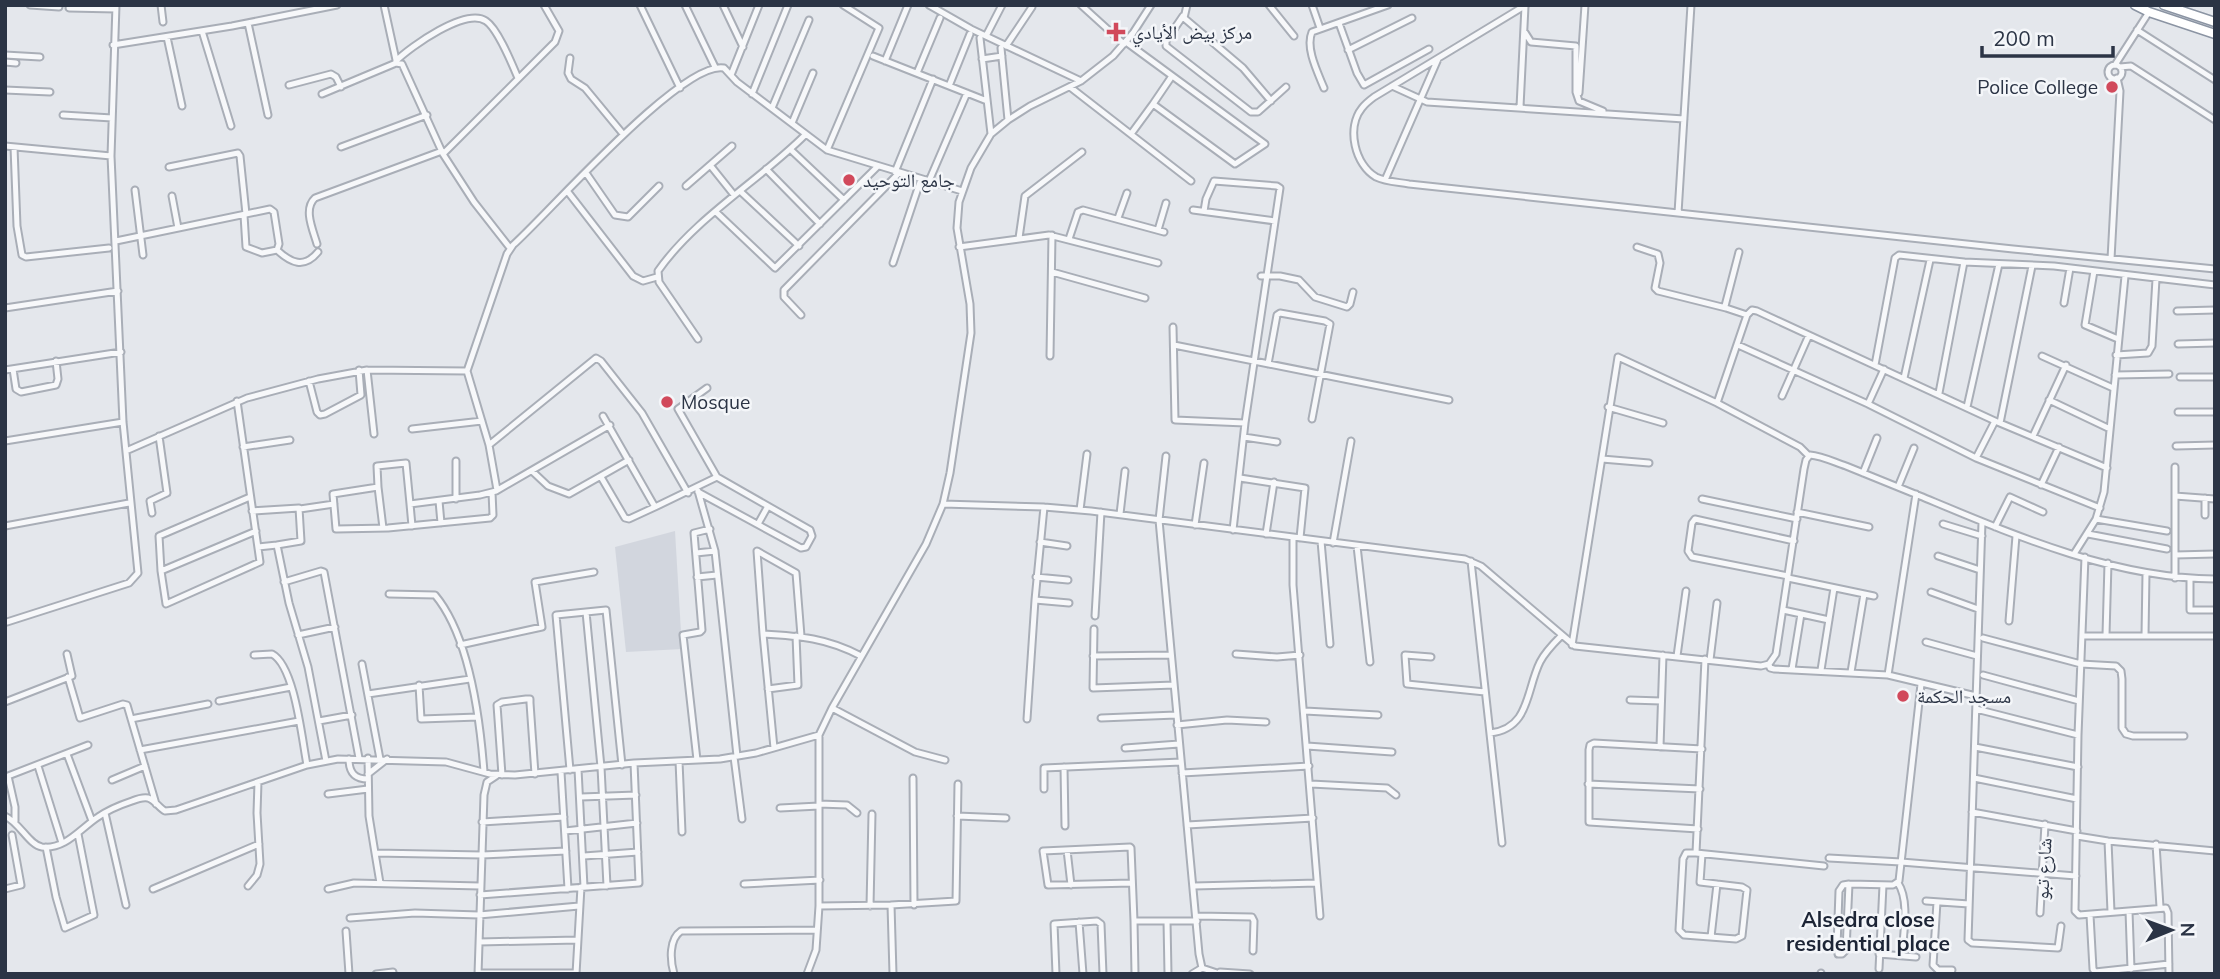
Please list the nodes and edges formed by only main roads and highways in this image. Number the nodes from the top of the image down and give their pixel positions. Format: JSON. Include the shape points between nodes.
{"nodes":[{"id":1,"x":2135,"y":5,"type":"edge"},
{"id":2,"x":2164,"y":5,"type":"edge"},
{"id":3,"x":2215,"y":22,"type":"edge"},
{"id":4,"x":2215,"y":34,"type":"edge"}],
"edges":[{"from":1,"to":4,"type":"highway"},
{"from":2,"to":3,"type":"highway"}]}
